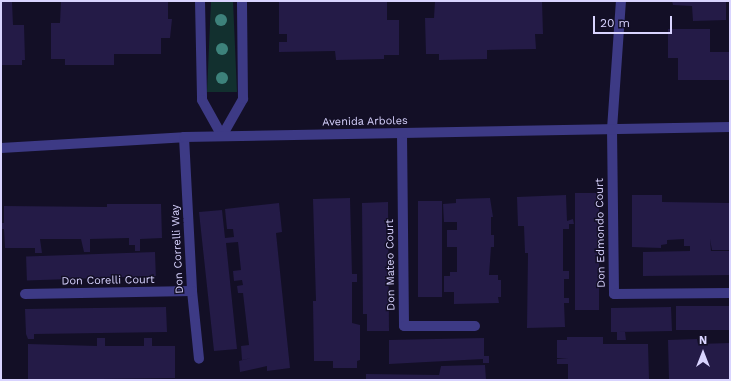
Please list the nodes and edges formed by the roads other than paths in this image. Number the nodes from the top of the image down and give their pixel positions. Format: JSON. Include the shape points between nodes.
{"nodes":[{"id":1,"x":200,"y":1,"type":"edge"},
{"id":2,"x":242,"y":1,"type":"edge"},
{"id":3,"x":621,"y":1,"type":"edge"},
{"id":4,"x":730,"y":127,"type":"edge"},
{"id":5,"x":612,"y":129,"type":"junction"},
{"id":6,"x":402,"y":134,"type":"junction"},
{"id":7,"x":222,"y":136,"type":"junction"},
{"id":8,"x":184,"y":137,"type":"junction"},
{"id":9,"x":1,"y":148,"type":"edge"},
{"id":10,"x":192,"y":291,"type":"junction"},
{"id":11,"x":730,"y":293,"type":"edge"},
{"id":12,"x":25,"y":294,"type":"dead end"},
{"id":13,"x":475,"y":326,"type":"dead end"},
{"id":14,"x":199,"y":359,"type":"dead end"}],
"edges":[{"from":1,"to":7,"type":"street","via":[[202,100]]},
{"from":2,"to":7,"type":"street","via":[[243,99]]},
{"from":3,"to":5,"type":"street","via":[[616,34]]},
{"from":4,"to":5,"type":"street","name":"Avenida Arboles"},
{"from":5,"to":6,"type":"street","name":"Avenida Arboles"},
{"from":5,"to":11,"type":"street","name":"Don Edmondo Court","via":[[614,294]]},
{"from":6,"to":7,"type":"street","name":"Avenida Arboles"},
{"from":6,"to":13,"type":"street","name":"Don Mateo Court","via":[[404,326]]},
{"from":7,"to":8,"type":"street","name":"Avenida Arboles"},
{"from":8,"to":9,"type":"street","name":"Avenida Arboles"},
{"from":8,"to":10,"type":"street","name":"Don Correlli Way"},
{"from":10,"to":12,"type":"street","name":"Don Corelli Court"},
{"from":10,"to":14,"type":"street","name":"Don Correlli Way"}]}
